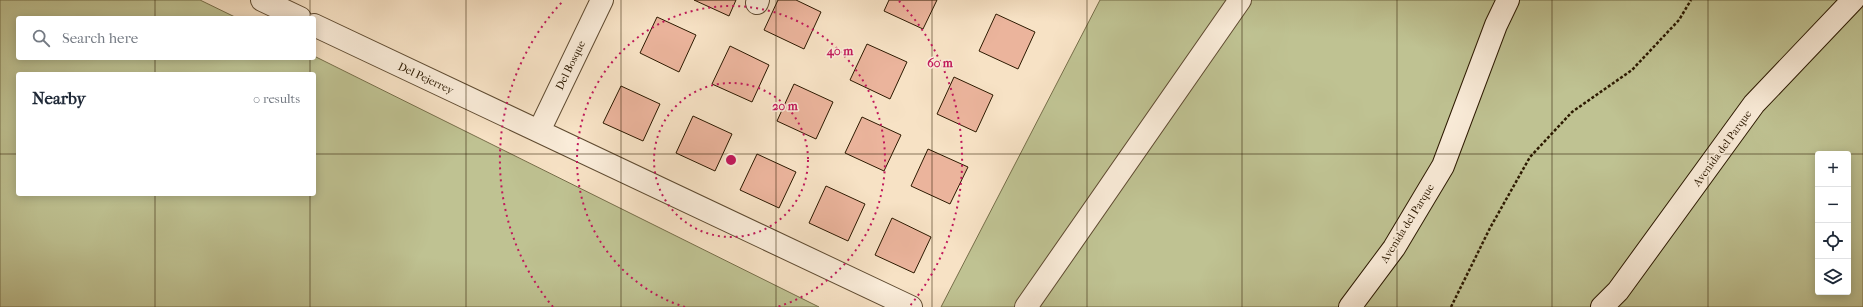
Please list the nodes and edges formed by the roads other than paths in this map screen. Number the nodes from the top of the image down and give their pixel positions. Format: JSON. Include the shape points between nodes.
{"nodes":[{"id":1,"x":262,"y":0,"type":"edge"},
{"id":2,"x":602,"y":0,"type":"edge"},
{"id":3,"x":1240,"y":0,"type":"edge"},
{"id":4,"x":1508,"y":0,"type":"edge"},
{"id":5,"x":1853,"y":0,"type":"edge"},
{"id":6,"x":296,"y":16,"type":"edge"},
{"id":7,"x":316,"y":26,"type":"edge"},
{"id":8,"x":539,"y":131,"type":"junction"},
{"id":9,"x":911,"y":307,"type":"edge"},
{"id":10,"x":1026,"y":307,"type":"edge"},
{"id":11,"x":1350,"y":307,"type":"edge"},
{"id":12,"x":1602,"y":307,"type":"edge"}],
"edges":[{"from":1,"to":6,"type":"street"},
{"from":2,"to":8,"type":"street","name":"Del Bosque"},
{"from":3,"to":10,"type":"street"},
{"from":4,"to":11,"type":"street","name":"Avenida del Parque","via":[[1496,25],[1443,166],[1394,248]]},
{"from":5,"to":12,"type":"street","name":"Avenida del Parque","via":[[1754,104],[1618,291]]},
{"from":7,"to":8,"type":"street","name":"Del Pejerrey"},
{"from":8,"to":9,"type":"street","name":"Del Pejerrey"}]}
